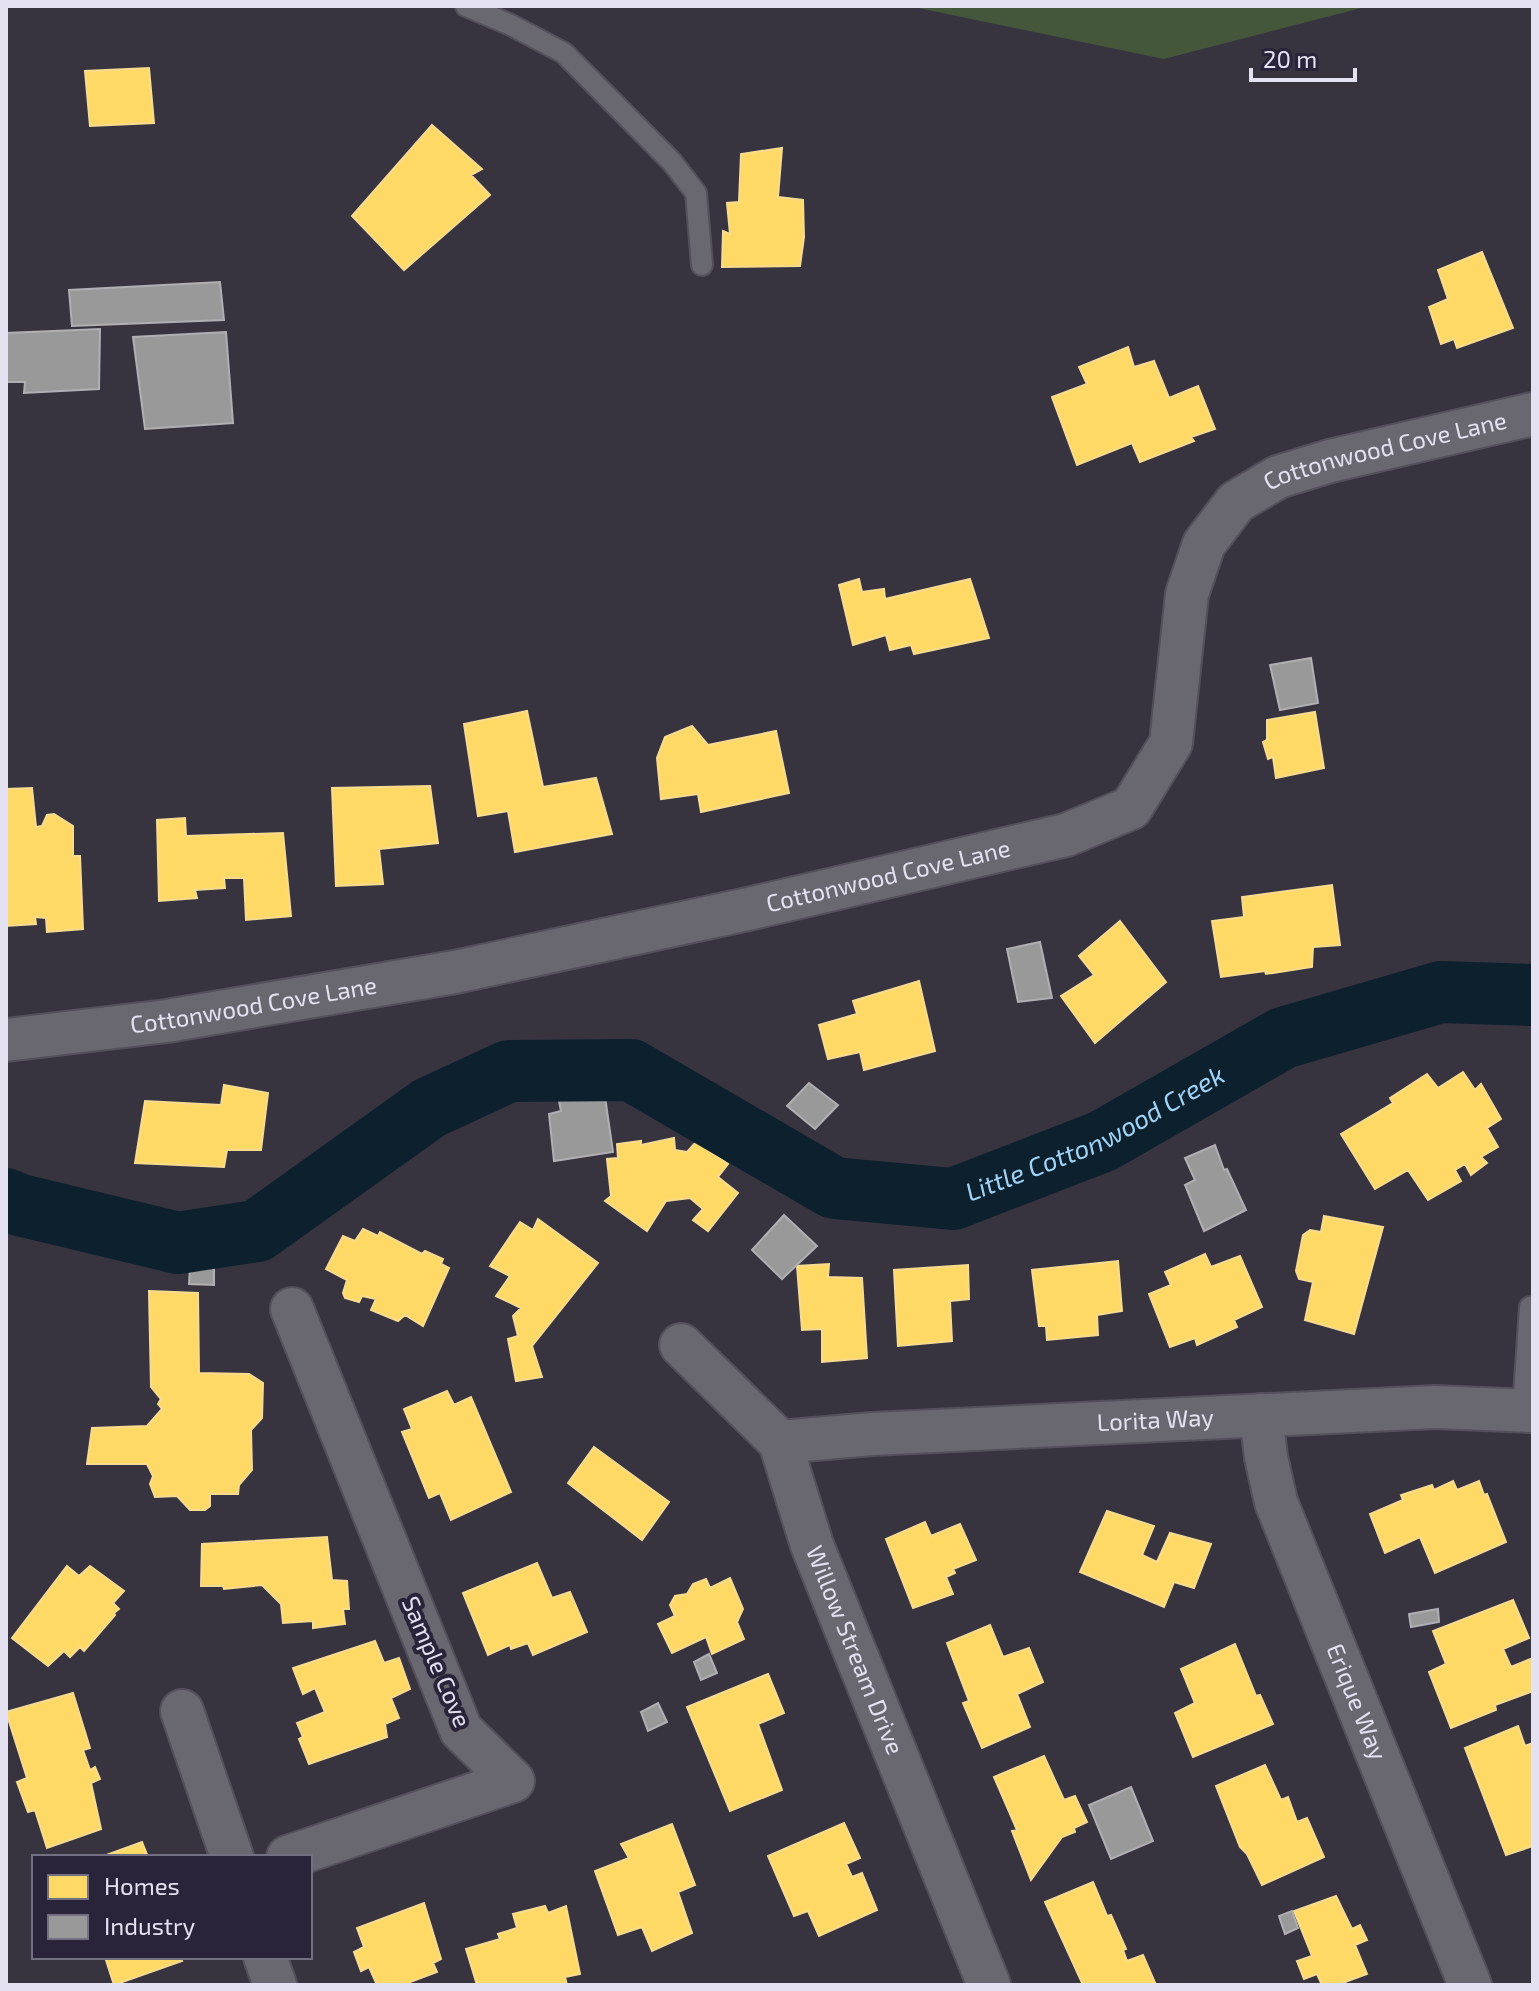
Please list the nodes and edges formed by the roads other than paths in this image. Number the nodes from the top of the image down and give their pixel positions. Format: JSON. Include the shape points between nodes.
{"nodes":[{"id":1,"x":466,"y":6,"type":"edge"},
{"id":2,"x":702,"y":265,"type":"dead end"},
{"id":3,"x":1533,"y":414,"type":"edge"},
{"id":4,"x":6,"y":1040,"type":"edge"},
{"id":5,"x":1530,"y":1307,"type":"dead end"},
{"id":6,"x":292,"y":1309,"type":"dead end"},
{"id":7,"x":681,"y":1345,"type":"dead end"},
{"id":8,"x":1528,"y":1411,"type":"edge"},
{"id":9,"x":1261,"y":1415,"type":"junction"},
{"id":10,"x":780,"y":1442,"type":"junction"},
{"id":11,"x":182,"y":1711,"type":"dead end"},
{"id":12,"x":231,"y":1855,"type":"edge"},
{"id":13,"x":294,"y":1855,"type":"edge"},
{"id":14,"x":266,"y":1959,"type":"edge"},
{"id":15,"x":275,"y":1985,"type":"edge"},
{"id":16,"x":989,"y":1985,"type":"edge"},
{"id":17,"x":1470,"y":1985,"type":"edge"}],
"edges":[{"from":1,"to":2,"type":"lane","via":[[564,53],[672,162],[696,193]]},
{"from":3,"to":4,"type":"street","name":"Cottonwood Cove Lane","via":[[1330,461],[1278,477],[1236,502],[1204,544],[1187,594],[1171,743],[1131,808],[1066,835],[455,972],[167,1021]]},
{"from":5,"to":8,"type":"lane"},
{"from":6,"to":13,"type":"street","name":"Sample Cove","via":[[461,1730],[513,1781]]},
{"from":7,"to":10,"type":"street","name":"Willow Stream Drive"},
{"from":8,"to":9,"type":"street","name":"Lorita Way","via":[[1435,1407]]},
{"from":9,"to":10,"type":"street","name":"Lorita Way"},
{"from":9,"to":17,"type":"street","name":"Erique Way","via":[[1276,1502]]},
{"from":10,"to":16,"type":"street","name":"Willow Stream Drive","via":[[812,1545]]},
{"from":11,"to":12,"type":"street"},
{"from":14,"to":15,"type":"street"}]}
